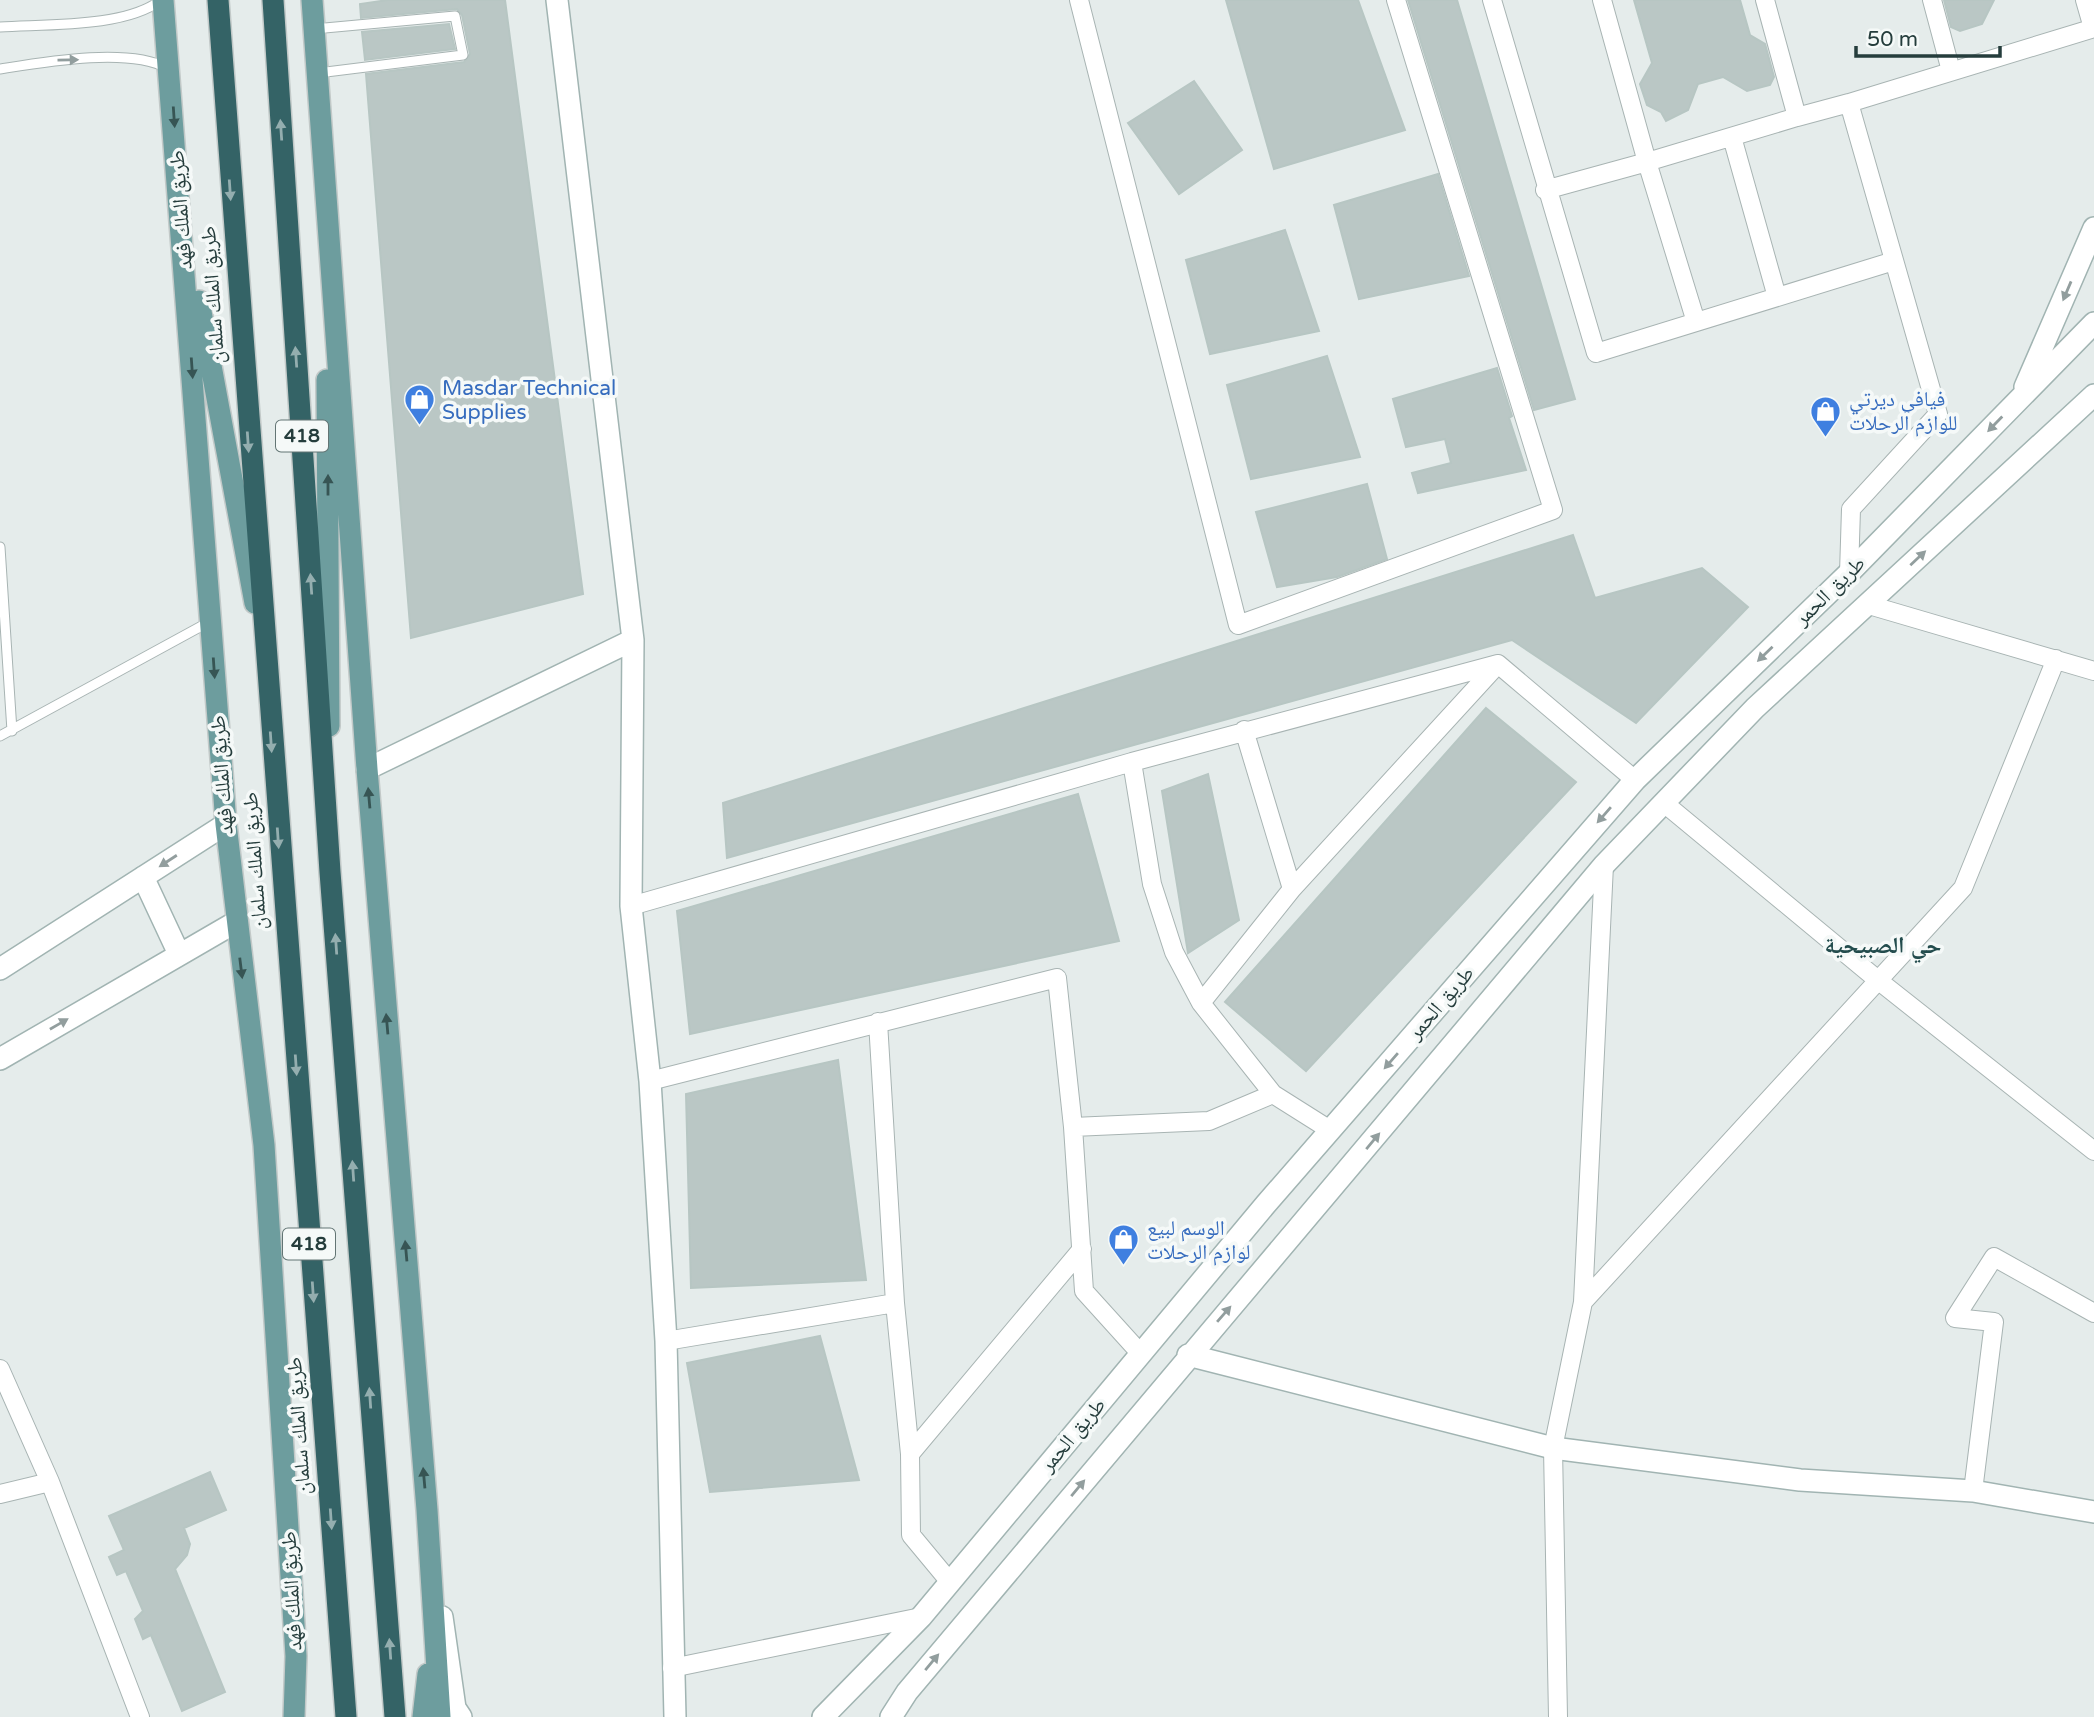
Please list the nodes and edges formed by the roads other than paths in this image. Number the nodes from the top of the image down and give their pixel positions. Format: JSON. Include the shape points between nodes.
{"nodes":[{"id":1,"x":162,"y":0,"type":"edge"},
{"id":2,"x":218,"y":0,"type":"edge"},
{"id":3,"x":273,"y":0,"type":"edge"},
{"id":4,"x":312,"y":0,"type":"edge"},
{"id":5,"x":556,"y":0,"type":"edge"},
{"id":6,"x":1079,"y":0,"type":"edge"},
{"id":7,"x":1396,"y":0,"type":"edge"},
{"id":8,"x":1492,"y":0,"type":"edge"},
{"id":9,"x":1602,"y":0,"type":"edge"},
{"id":10,"x":1765,"y":0,"type":"edge"},
{"id":11,"x":1932,"y":0,"type":"edge"},
{"id":12,"x":2085,"y":0,"type":"edge"},
{"id":13,"x":0,"y":27,"type":"edge"},
{"id":14,"x":2094,"y":28,"type":"edge"},
{"id":15,"x":314,"y":29,"type":"junction"},
{"id":16,"x":0,"y":69,"type":"edge"},
{"id":17,"x":170,"y":70,"type":"junction"},
{"id":18,"x":1951,"y":71,"type":"junction"},
{"id":19,"x":318,"y":73,"type":"junction"},
{"id":20,"x":1849,"y":103,"type":"junction"},
{"id":21,"x":1797,"y":117,"type":"junction"},
{"id":22,"x":1732,"y":137,"type":"junction"},
{"id":23,"x":1647,"y":162,"type":"junction"},
{"id":24,"x":326,"y":169,"type":"junction"},
{"id":25,"x":1545,"y":190,"type":"junction"},
{"id":26,"x":180,"y":199,"type":"junction"},
{"id":27,"x":2094,"y":228,"type":"edge"},
{"id":28,"x":1894,"y":261,"type":"junction"},
{"id":29,"x":1777,"y":297,"type":"junction"},
{"id":30,"x":1696,"y":322,"type":"junction"},
{"id":31,"x":2094,"y":323,"type":"edge"},
{"id":32,"x":2094,"y":395,"type":"edge"},
{"id":33,"x":2020,"y":399,"type":"junction"},
{"id":34,"x":0,"y":547,"type":"edge"},
{"id":35,"x":1849,"y":573,"type":"junction"},
{"id":36,"x":1869,"y":605,"type":"junction"},
{"id":37,"x":211,"y":621,"type":"junction"},
{"id":38,"x":633,"y":640,"type":"junction"},
{"id":39,"x":264,"y":646,"type":"junction"},
{"id":40,"x":2056,"y":659,"type":"junction"},
{"id":41,"x":1498,"y":664,"type":"junction"},
{"id":42,"x":2094,"y":671,"type":"edge"},
{"id":43,"x":1244,"y":730,"type":"junction"},
{"id":44,"x":12,"y":731,"type":"junction"},
{"id":45,"x":0,"y":736,"type":"edge"},
{"id":46,"x":1132,"y":762,"type":"junction"},
{"id":47,"x":367,"y":769,"type":"junction"},
{"id":48,"x":1635,"y":780,"type":"junction"},
{"id":49,"x":1664,"y":803,"type":"junction"},
{"id":50,"x":226,"y":824,"type":"junction"},
{"id":51,"x":1604,"y":865,"type":"junction"},
{"id":52,"x":330,"y":872,"type":"junction"},
{"id":53,"x":143,"y":877,"type":"junction"},
{"id":54,"x":1292,"y":889,"type":"junction"},
{"id":55,"x":631,"y":906,"type":"junction"},
{"id":56,"x":236,"y":922,"type":"junction"},
{"id":57,"x":179,"y":954,"type":"junction"},
{"id":58,"x":0,"y":969,"type":"edge"},
{"id":59,"x":1879,"y":981,"type":"junction"},
{"id":60,"x":1201,"y":1003,"type":"junction"},
{"id":61,"x":878,"y":1022,"type":"junction"},
{"id":62,"x":0,"y":1059,"type":"edge"},
{"id":63,"x":650,"y":1081,"type":"junction"},
{"id":64,"x":1273,"y":1094,"type":"junction"},
{"id":65,"x":1073,"y":1127,"type":"junction"},
{"id":66,"x":1330,"y":1130,"type":"junction"},
{"id":67,"x":2094,"y":1151,"type":"edge"},
{"id":68,"x":1082,"y":1249,"type":"junction"},
{"id":69,"x":1583,"y":1302,"type":"junction"},
{"id":70,"x":895,"y":1303,"type":"junction"},
{"id":71,"x":2094,"y":1313,"type":"edge"},
{"id":72,"x":666,"y":1341,"type":"junction"},
{"id":73,"x":1141,"y":1354,"type":"junction"},
{"id":74,"x":1188,"y":1356,"type":"junction"},
{"id":75,"x":0,"y":1369,"type":"edge"},
{"id":76,"x":1553,"y":1448,"type":"junction"},
{"id":77,"x":910,"y":1454,"type":"junction"},
{"id":78,"x":50,"y":1482,"type":"junction"},
{"id":79,"x":1973,"y":1492,"type":"junction"},
{"id":80,"x":0,"y":1494,"type":"edge"},
{"id":81,"x":427,"y":1510,"type":"junction"},
{"id":82,"x":2094,"y":1512,"type":"edge"},
{"id":83,"x":950,"y":1582,"type":"junction"},
{"id":84,"x":921,"y":1617,"type":"junction"},
{"id":85,"x":296,"y":1656,"type":"junction"},
{"id":86,"x":672,"y":1668,"type":"junction"},
{"id":87,"x":850,"y":1690,"type":"junction"},
{"id":88,"x":140,"y":1717,"type":"edge"},
{"id":89,"x":294,"y":1717,"type":"edge"},
{"id":90,"x":308,"y":1717,"type":"edge"},
{"id":91,"x":346,"y":1717,"type":"edge"},
{"id":92,"x":395,"y":1717,"type":"edge"},
{"id":93,"x":423,"y":1717,"type":"edge"},
{"id":94,"x":440,"y":1717,"type":"edge"},
{"id":95,"x":461,"y":1717,"type":"edge"},
{"id":96,"x":675,"y":1717,"type":"edge"},
{"id":97,"x":823,"y":1717,"type":"edge"},
{"id":98,"x":840,"y":1717,"type":"edge"},
{"id":99,"x":891,"y":1717,"type":"edge"},
{"id":100,"x":1558,"y":1717,"type":"edge"}],
"edges":[{"from":1,"to":13,"type":"lane","via":[[138,13],[97,20]]},
{"from":1,"to":17,"type":"main road","name":"طريق الملك فهد"},
{"from":2,"to":39,"type":"highway","name":"طريق الملك سلمان","number":"418","one_way":true},
{"from":52,"to":3,"type":"highway","number":"418","one_way":true},
{"from":4,"to":15,"type":"main road"},
{"from":5,"to":38,"type":"street"},
{"from":6,"to":7,"type":"street","via":[[1238,625],[1553,510]]},
{"from":8,"to":25,"type":"street"},
{"from":9,"to":23,"type":"street"},
{"from":10,"to":21,"type":"street"},
{"from":11,"to":18,"type":"street"},
{"from":12,"to":14,"type":"street"},
{"from":14,"to":18,"type":"street"},
{"from":15,"to":19,"type":"main road"},
{"from":15,"to":19,"type":"lane","via":[[455,16],[463,55]]},
{"from":16,"to":17,"type":"lane","one_way":true,"via":[[54,60],[125,58],[156,62]]},
{"from":17,"to":26,"type":"main road","name":"طريق الملك فهد","one_way":true},
{"from":18,"to":20,"type":"street"},
{"from":19,"to":24,"type":"main road"},
{"from":20,"to":21,"type":"street"},
{"from":20,"to":28,"type":"street"},
{"from":21,"to":22,"type":"street"},
{"from":22,"to":23,"type":"street"},
{"from":22,"to":29,"type":"street"},
{"from":23,"to":25,"type":"street"},
{"from":23,"to":30,"type":"street"},
{"from":24,"to":47,"type":"main road"},
{"from":52,"to":24,"type":"main road","one_way":true},
{"from":25,"to":30,"type":"street","via":[[1596,353]]},
{"from":26,"to":37,"type":"main road","name":"طريق الملك فهد","one_way":true},
{"from":26,"to":39,"type":"main road"},
{"from":27,"to":33,"type":"street","one_way":true},
{"from":28,"to":29,"type":"street"},
{"from":28,"to":35,"type":"street","via":[[1938,414],[1851,509]]},
{"from":29,"to":30,"type":"street"},
{"from":31,"to":33,"type":"street","name":"طريق الحمر"},
{"from":36,"to":32,"type":"street","name":"طريق الحمر","one_way":true},
{"from":33,"to":35,"type":"street","name":"طريق الحمر","one_way":true},
{"from":34,"to":44,"type":"lane"},
{"from":35,"to":48,"type":"street","name":"طريق الحمر","one_way":true},
{"from":36,"to":40,"type":"street"},
{"from":36,"to":49,"type":"street","name":"طريق الحمر","via":[[1755,708]]},
{"from":37,"to":44,"type":"lane"},
{"from":37,"to":50,"type":"main road","name":"طريق الملك فهد","one_way":true},
{"from":38,"to":47,"type":"street"},
{"from":38,"to":55,"type":"street"},
{"from":39,"to":91,"type":"highway","name":"طريق الملك سلمان","number":"418","one_way":true},
{"from":40,"to":42,"type":"street"},
{"from":40,"to":59,"type":"street","via":[[1963,888]]},
{"from":41,"to":43,"type":"street"},
{"from":41,"to":48,"type":"street"},
{"from":41,"to":54,"type":"street"},
{"from":43,"to":46,"type":"street"},
{"from":43,"to":54,"type":"street"},
{"from":44,"to":45,"type":"lane"},
{"from":46,"to":55,"type":"street"},
{"from":46,"to":60,"type":"street","via":[[1152,884],[1174,952]]},
{"from":81,"to":47,"type":"main road","one_way":true},
{"from":48,"to":66,"type":"street","name":"طريق الحمر","one_way":true},
{"from":49,"to":51,"type":"street","name":"طريق الحمر"},
{"from":49,"to":59,"type":"street"},
{"from":50,"to":53,"type":"street","one_way":true},
{"from":50,"to":56,"type":"main road","name":"طريق الملك فهد"},
{"from":51,"to":69,"type":"street"},
{"from":74,"to":51,"type":"street","name":"طريق الحمر","one_way":true},
{"from":92,"to":52,"type":"highway","number":"418","one_way":true},
{"from":53,"to":57,"type":"street"},
{"from":53,"to":58,"type":"street"},
{"from":54,"to":60,"type":"street"},
{"from":55,"to":63,"type":"street"},
{"from":56,"to":57,"type":"street"},
{"from":56,"to":85,"type":"main road","name":"طريق الملك فهد","one_way":true,"via":[[264,1145]]},
{"from":62,"to":57,"type":"street","one_way":true},
{"from":59,"to":67,"type":"street"},
{"from":59,"to":69,"type":"street"},
{"from":60,"to":64,"type":"street"},
{"from":61,"to":63,"type":"street"},
{"from":61,"to":65,"type":"street","via":[[1057,978]]},
{"from":61,"to":70,"type":"street"},
{"from":63,"to":72,"type":"street"},
{"from":64,"to":65,"type":"street","via":[[1209,1121]]},
{"from":64,"to":66,"type":"street"},
{"from":65,"to":68,"type":"street"},
{"from":66,"to":73,"type":"street","name":"طريق الحمر"},
{"from":68,"to":73,"type":"street","via":[[1084,1292]]},
{"from":68,"to":77,"type":"street"},
{"from":69,"to":76,"type":"street"},
{"from":70,"to":72,"type":"street"},
{"from":70,"to":77,"type":"street"},
{"from":71,"to":79,"type":"street","via":[[1994,1258],[1955,1318],[1994,1322]]},
{"from":72,"to":86,"type":"street"},
{"from":73,"to":83,"type":"street","name":"طريق الحمر"},
{"from":74,"to":76,"type":"street"},
{"from":99,"to":74,"type":"street","name":"طريق الحمر","one_way":true,"via":[[907,1692]]},
{"from":75,"to":78,"type":"street"},
{"from":76,"to":79,"type":"street","via":[[1800,1480]]},
{"from":76,"to":100,"type":"street"},
{"from":77,"to":83,"type":"street","via":[[911,1535]]},
{"from":78,"to":80,"type":"street"},
{"from":78,"to":88,"type":"street"},
{"from":79,"to":82,"type":"street"},
{"from":81,"to":93,"type":"main road","via":[[428,1672]]},
{"from":81,"to":94,"type":"main road"},
{"from":81,"to":95,"type":"street","via":[[455,1708]]},
{"from":83,"to":84,"type":"street","name":"طريق الحمر"},
{"from":84,"to":86,"type":"street"},
{"from":84,"to":87,"type":"street","name":"طريق الحمر"},
{"from":85,"to":89,"type":"main road","name":"طريق الملك فهد"},
{"from":85,"to":90,"type":"main road"},
{"from":86,"to":96,"type":"street"},
{"from":87,"to":97,"type":"street","name":"طريق الحمر"},
{"from":87,"to":98,"type":"street"}]}
